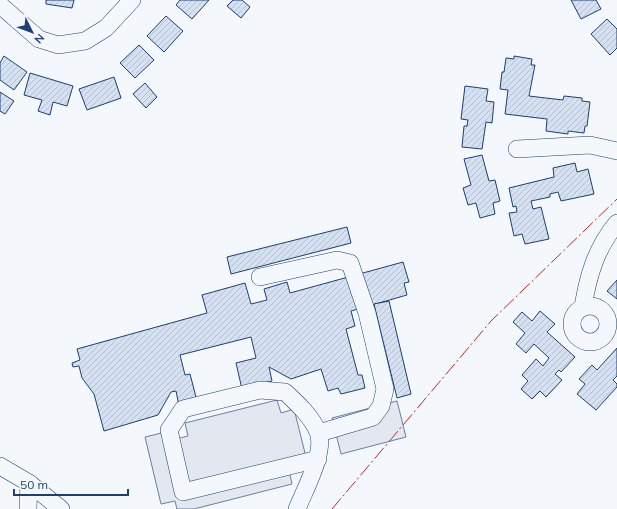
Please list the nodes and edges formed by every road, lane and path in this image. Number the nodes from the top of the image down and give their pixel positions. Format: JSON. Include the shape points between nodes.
{"nodes":[{"id":1,"x":132,"y":0,"type":"edge"},
{"id":2,"x":0,"y":5,"type":"edge"},
{"id":3,"x":517,"y":149,"type":"dead end"},
{"id":4,"x":617,"y":151,"type":"edge"},
{"id":5,"x":617,"y":223,"type":"edge"},
{"id":6,"x":260,"y":277,"type":"dead end"},
{"id":7,"x":582,"y":307,"type":"dead end"},
{"id":8,"x":319,"y":433,"type":"junction"},
{"id":9,"x":318,"y":459,"type":"junction"},
{"id":10,"x":0,"y":466,"type":"edge"},
{"id":11,"x":29,"y":483,"type":"junction"},
{"id":12,"x":28,"y":509,"type":"edge"},
{"id":13,"x":61,"y":509,"type":"edge"},
{"id":14,"x":297,"y":509,"type":"edge"}],
"edges":[{"from":1,"to":2,"type":"street","via":[[106,28],[85,41],[58,45],[38,39]]},
{"from":3,"to":4,"type":"street","via":[[590,145]]},
{"from":5,"to":7,"type":"street","via":[[595,257]]},
{"from":6,"to":8,"type":"street","via":[[337,260],[350,263],[367,312],[385,390],[381,406],[373,417]]},
{"from":8,"to":9,"type":"street"},
{"from":8,"to":9,"type":"street","via":[[301,407],[285,392],[260,390],[183,409],[169,430],[183,492]]},
{"from":9,"to":14,"type":"street"},
{"from":10,"to":11,"type":"street"},
{"from":11,"to":12,"type":"street"},
{"from":11,"to":13,"type":"street"}]}
